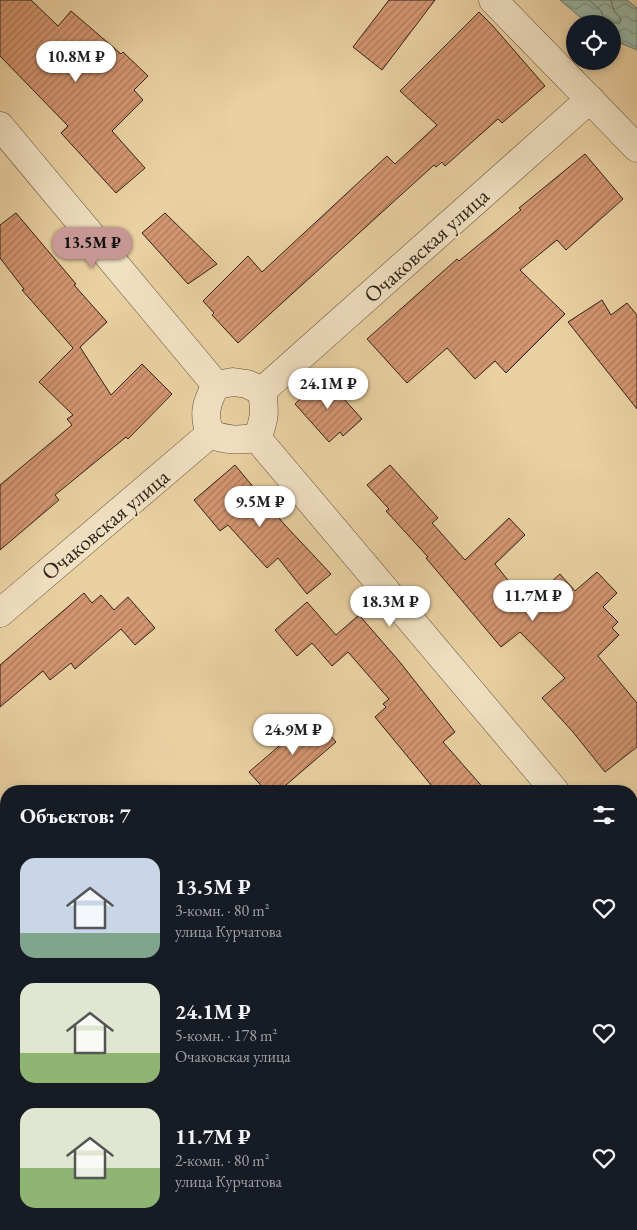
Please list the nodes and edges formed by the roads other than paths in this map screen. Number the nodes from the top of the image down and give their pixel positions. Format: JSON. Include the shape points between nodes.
{"nodes":[{"id":1,"x":494,"y":0,"type":"edge"},
{"id":2,"x":590,"y":99,"type":"junction"},
{"id":3,"x":0,"y":126,"type":"edge"},
{"id":4,"x":637,"y":147,"type":"edge"},
{"id":5,"x":216,"y":384,"type":"junction"},
{"id":6,"x":262,"y":391,"type":"junction"},
{"id":7,"x":210,"y":434,"type":"junction"},
{"id":8,"x":257,"y":438,"type":"junction"},
{"id":9,"x":0,"y":613,"type":"edge"},
{"id":10,"x":550,"y":785,"type":"edge"}],
"edges":[{"from":1,"to":2,"type":"street"},
{"from":2,"to":4,"type":"street"},
{"from":2,"to":6,"type":"street","name":"Очаковская улица"},
{"from":3,"to":5,"type":"street"},
{"from":5,"to":6,"type":"street","via":[[247,384]]},
{"from":5,"to":7,"type":"street","via":[[206,410]]},
{"from":6,"to":8,"type":"street","via":[[264,421]]},
{"from":7,"to":8,"type":"street","via":[[234,441]]},
{"from":7,"to":9,"type":"street","name":"Очаковская улица"},
{"from":8,"to":10,"type":"street"}]}
